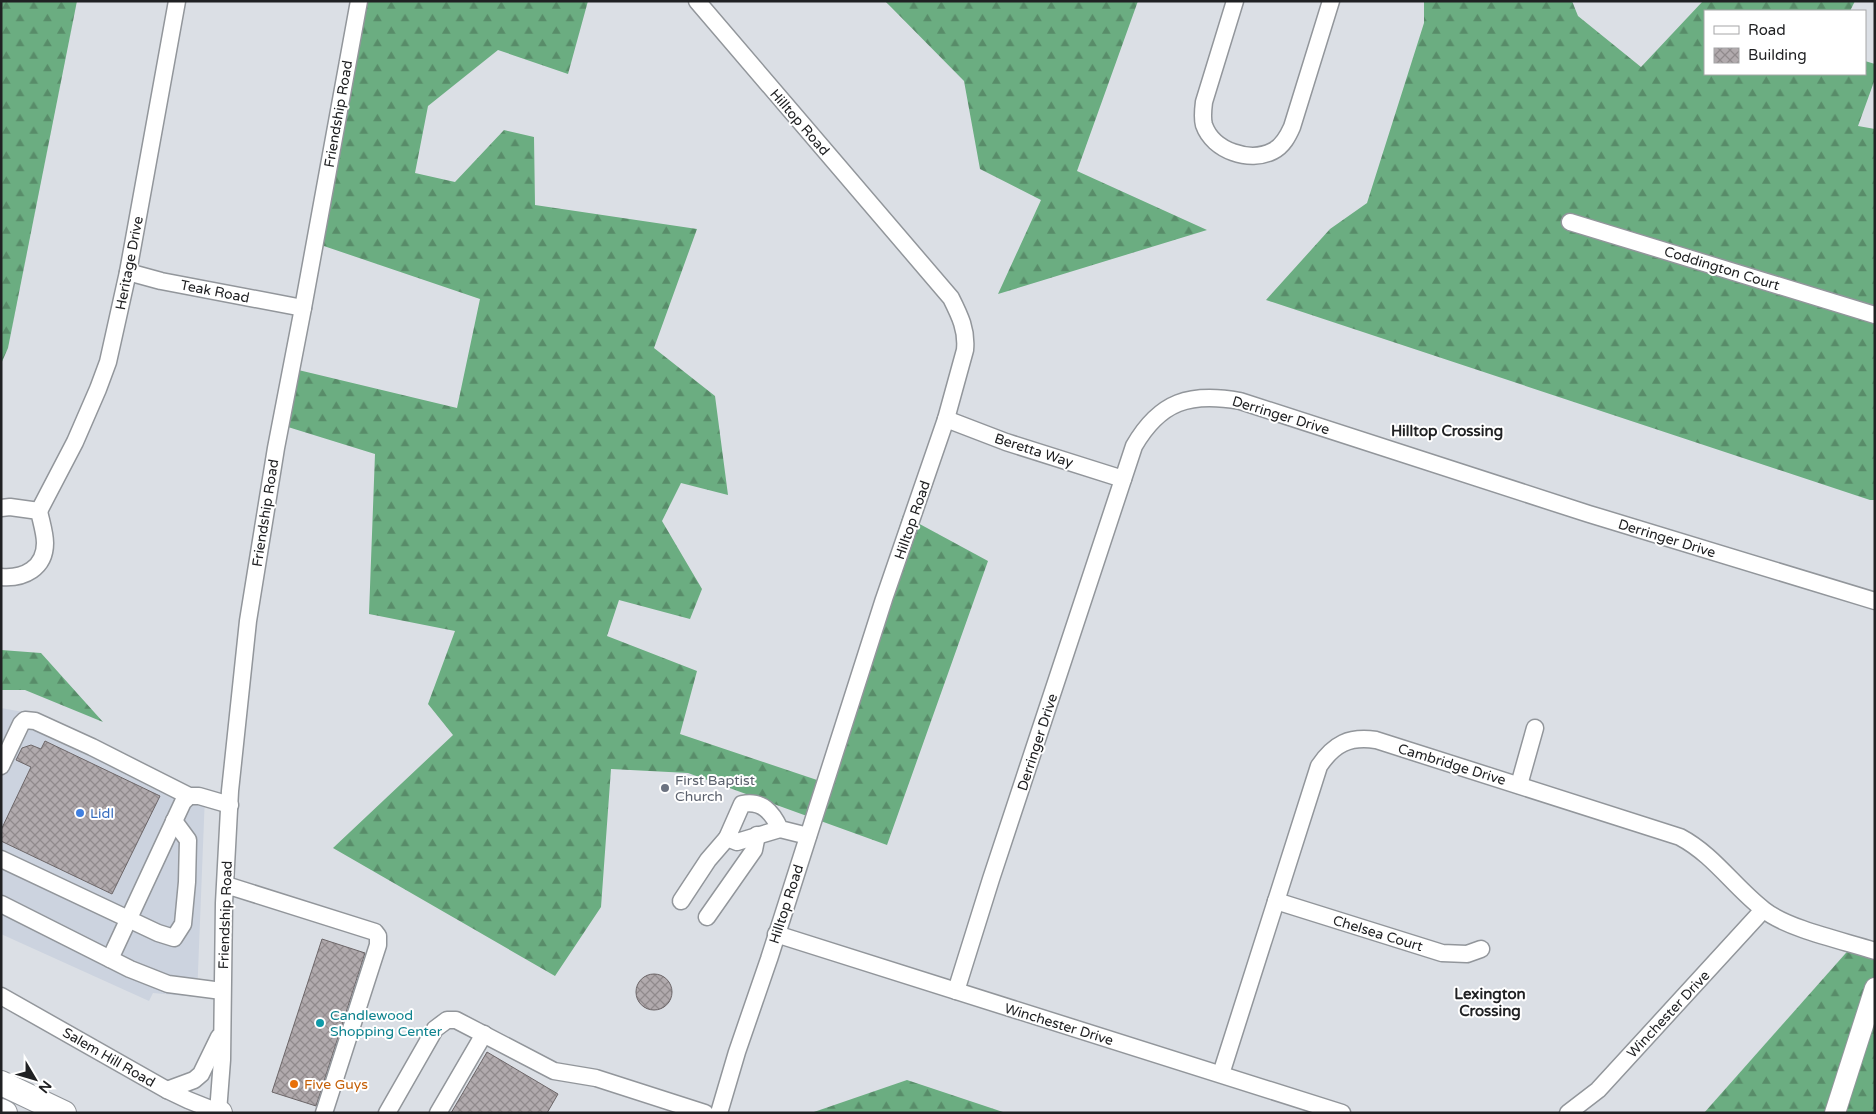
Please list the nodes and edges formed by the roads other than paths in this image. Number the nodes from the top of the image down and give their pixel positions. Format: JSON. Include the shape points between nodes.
{"nodes":[{"id":1,"x":177,"y":1,"type":"edge"},
{"id":2,"x":359,"y":1,"type":"edge"},
{"id":3,"x":697,"y":1,"type":"edge"},
{"id":4,"x":1235,"y":1,"type":"edge"},
{"id":5,"x":1332,"y":1,"type":"edge"},
{"id":6,"x":1570,"y":222,"type":"dead end"},
{"id":7,"x":128,"y":272,"type":"junction"},
{"id":8,"x":303,"y":308,"type":"junction"},
{"id":9,"x":1875,"y":315,"type":"edge"},
{"id":10,"x":946,"y":419,"type":"junction"},
{"id":11,"x":1123,"y":479,"type":"junction"},
{"id":12,"x":1,"y":508,"type":"edge"},
{"id":13,"x":38,"y":511,"type":"junction"},
{"id":14,"x":1,"y":577,"type":"edge"},
{"id":15,"x":1875,"y":601,"type":"edge"},
{"id":16,"x":1536,"y":728,"type":"dead end"},
{"id":17,"x":1,"y":766,"type":"edge"},
{"id":18,"x":1519,"y":785,"type":"junction"},
{"id":19,"x":189,"y":796,"type":"junction"},
{"id":20,"x":230,"y":805,"type":"junction"},
{"id":21,"x":174,"y":821,"type":"junction"},
{"id":22,"x":780,"y":829,"type":"junction"},
{"id":23,"x":758,"y":835,"type":"junction"},
{"id":24,"x":808,"y":836,"type":"junction"},
{"id":25,"x":727,"y":838,"type":"junction"},
{"id":26,"x":1,"y":859,"type":"edge"},
{"id":27,"x":226,"y":885,"type":"junction"},
{"id":28,"x":681,"y":900,"type":"dead end"},
{"id":29,"x":1276,"y":901,"type":"junction"},
{"id":30,"x":1,"y":904,"type":"edge"},
{"id":31,"x":1763,"y":910,"type":"junction"},
{"id":32,"x":707,"y":917,"type":"dead end"},
{"id":33,"x":128,"y":918,"type":"junction"},
{"id":34,"x":776,"y":934,"type":"junction"},
{"id":35,"x":1480,"y":949,"type":"dead end"},
{"id":36,"x":1875,"y":951,"type":"edge"},
{"id":37,"x":110,"y":959,"type":"junction"},
{"id":38,"x":1875,"y":988,"type":"edge"},
{"id":39,"x":222,"y":991,"type":"junction"},
{"id":40,"x":956,"y":991,"type":"junction"},
{"id":41,"x":1,"y":996,"type":"edge"},
{"id":42,"x":222,"y":1030,"type":"junction"},
{"id":43,"x":484,"y":1034,"type":"junction"},
{"id":44,"x":1221,"y":1074,"type":"junction"},
{"id":45,"x":1,"y":1083,"type":"edge"},
{"id":46,"x":167,"y":1090,"type":"junction"},
{"id":47,"x":1,"y":1111,"type":"edge"},
{"id":48,"x":219,"y":1112,"type":"edge"},
{"id":49,"x":5,"y":1113,"type":"edge"},
{"id":50,"x":64,"y":1113,"type":"edge"},
{"id":51,"x":324,"y":1113,"type":"edge"},
{"id":52,"x":387,"y":1113,"type":"edge"},
{"id":53,"x":438,"y":1113,"type":"edge"},
{"id":54,"x":704,"y":1113,"type":"edge"},
{"id":55,"x":719,"y":1113,"type":"edge"},
{"id":56,"x":1342,"y":1113,"type":"edge"},
{"id":57,"x":1568,"y":1113,"type":"edge"},
{"id":58,"x":1835,"y":1113,"type":"edge"}],
"edges":[{"from":1,"to":7,"type":"street","name":"Heritage Drive"},
{"from":2,"to":8,"type":"street","name":"Friendship Road"},
{"from":3,"to":10,"type":"street","name":"Hilltop Road","via":[[950,298],[961,317],[966,341]]},
{"from":4,"to":5,"type":"street","via":[[1202,116],[1209,135],[1218,144],[1227,150],[1252,156],[1274,150],[1287,138]]},
{"from":6,"to":9,"type":"street","name":"Coddington Court"},
{"from":7,"to":8,"type":"street","name":"Teak Road"},
{"from":7,"to":13,"type":"street","name":"Heritage Drive","via":[[98,390]]},
{"from":8,"to":20,"type":"street","name":"Friendship Road","via":[[253,587]]},
{"from":10,"to":11,"type":"street","name":"Beretta Way","via":[[1006,442]]},
{"from":10,"to":24,"type":"street","name":"Hilltop Road"},
{"from":11,"to":15,"type":"street","name":"Derringer Drive","via":[[1134,446],[1160,413],[1183,401],[1220,397]]},
{"from":11,"to":40,"type":"street","name":"Derringer Drive"},
{"from":12,"to":13,"type":"street"},
{"from":13,"to":14,"type":"street","via":[[46,540],[41,560],[21,577]]},
{"from":16,"to":18,"type":"street"},
{"from":17,"to":19,"type":"street","via":[[20,724],[25,720],[35,721]]},
{"from":18,"to":29,"type":"street","name":"Cambridge Drive","via":[[1376,740],[1359,739],[1340,744],[1319,766]]},
{"from":18,"to":31,"type":"street","name":"Cambridge Drive","via":[[1680,837],[1703,851]]},
{"from":19,"to":20,"type":"street"},
{"from":19,"to":21,"type":"street"},
{"from":20,"to":27,"type":"street","name":"Friendship Road"},
{"from":21,"to":33,"type":"street"},
{"from":21,"to":33,"type":"street","via":[[188,840],[183,924],[174,938]]},
{"from":22,"to":23,"type":"street"},
{"from":22,"to":24,"type":"street"},
{"from":22,"to":25,"type":"street","via":[[766,808],[752,802],[742,804]]},
{"from":23,"to":25,"type":"street","via":[[737,842]]},
{"from":23,"to":32,"type":"street","via":[[754,850]]},
{"from":24,"to":34,"type":"street","name":"Hilltop Road"},
{"from":25,"to":28,"type":"street"},
{"from":26,"to":33,"type":"street"},
{"from":27,"to":39,"type":"street","name":"Friendship Road"},
{"from":27,"to":51,"type":"street","via":[[375,932],[378,936],[378,946]]},
{"from":29,"to":35,"type":"street","name":"Chelsea Court","via":[[1442,953],[1467,954]]},
{"from":29,"to":44,"type":"street","name":"Cambridge Drive"},
{"from":30,"to":37,"type":"street"},
{"from":31,"to":36,"type":"street","name":"Cambridge Drive","via":[[1794,926]]},
{"from":31,"to":57,"type":"street","name":"Winchester Drive","via":[[1598,1090]]},
{"from":33,"to":37,"type":"street"},
{"from":34,"to":40,"type":"street","name":"Winchester Drive"},
{"from":34,"to":55,"type":"street","name":"Hilltop Road"},
{"from":37,"to":39,"type":"street","via":[[168,984]]},
{"from":38,"to":58,"type":"main road"},
{"from":39,"to":42,"type":"street","name":"Friendship Road"},
{"from":40,"to":44,"type":"street","name":"Winchester Drive"},
{"from":41,"to":46,"type":"street","name":"Salem Hill Road"},
{"from":42,"to":46,"type":"street","name":"Friendship Road","via":[[201,1074]]},
{"from":42,"to":48,"type":"street","name":"Friendship Road"},
{"from":43,"to":52,"type":"street","via":[[456,1020],[442,1023],[435,1029]]},
{"from":43,"to":53,"type":"street"},
{"from":43,"to":54,"type":"street","via":[[554,1071],[596,1078]]},
{"from":44,"to":56,"type":"street","name":"Winchester Drive"},
{"from":45,"to":50,"type":"highway"},
{"from":46,"to":48,"type":"street","name":"Salem Hill Road"},
{"from":47,"to":49,"type":"highway"}]}
